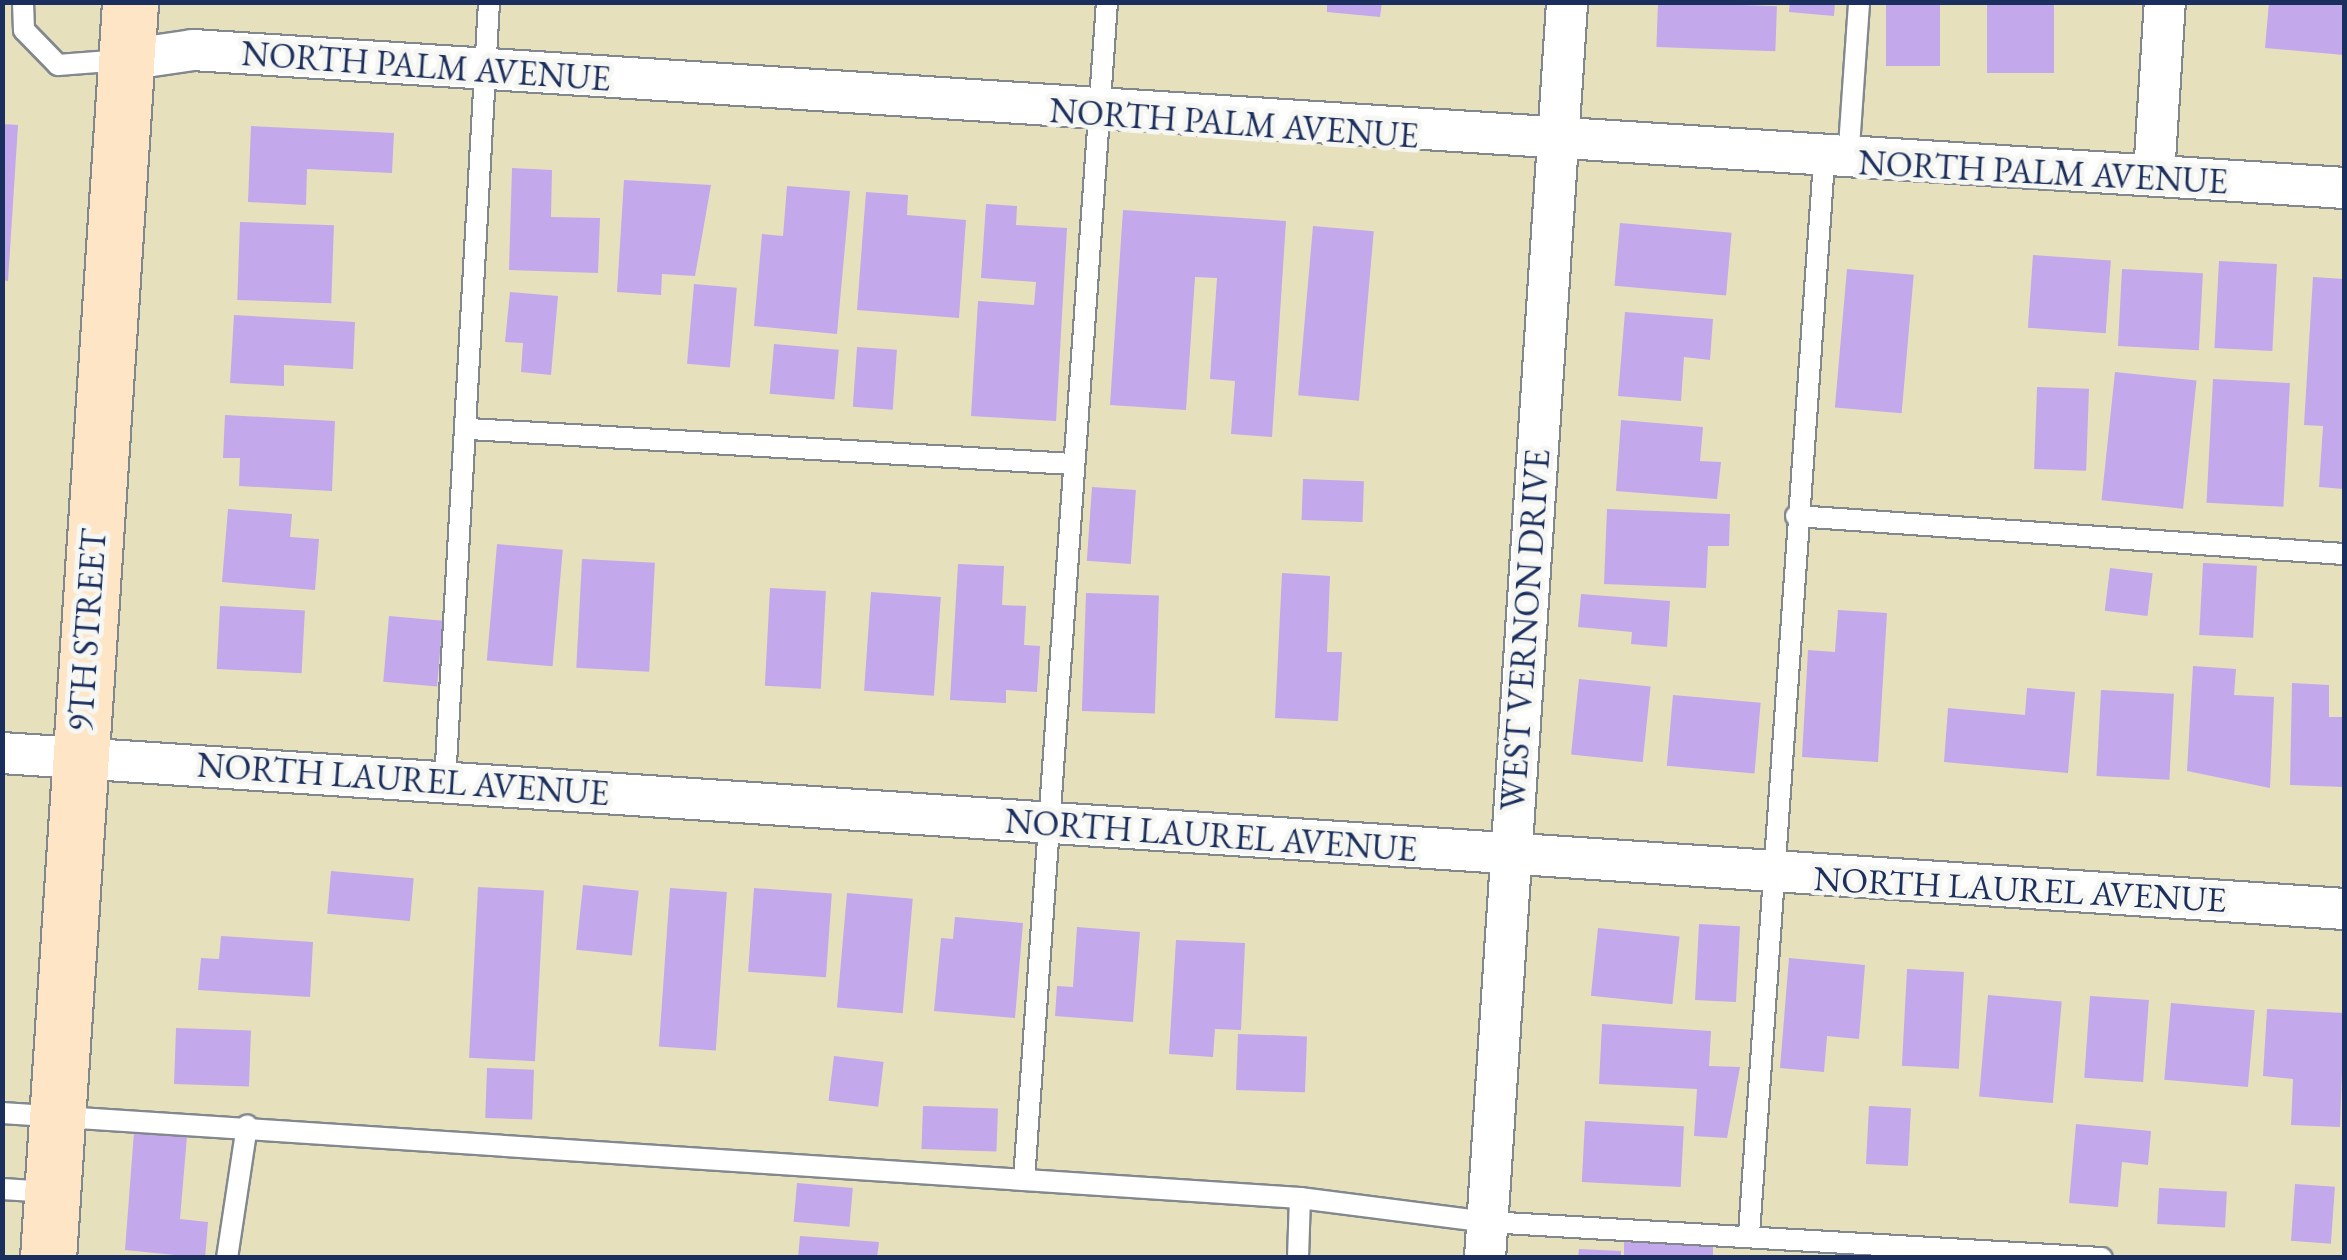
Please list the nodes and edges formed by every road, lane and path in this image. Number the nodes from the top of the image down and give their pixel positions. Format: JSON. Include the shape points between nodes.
{"nodes":[{"id":1,"x":22,"y":2,"type":"edge"},
{"id":2,"x":130,"y":2,"type":"edge"},
{"id":3,"x":488,"y":2,"type":"edge"},
{"id":4,"x":1108,"y":2,"type":"edge"},
{"id":5,"x":1567,"y":2,"type":"edge"},
{"id":6,"x":1859,"y":2,"type":"edge"},
{"id":7,"x":2165,"y":2,"type":"edge"},
{"id":8,"x":125,"y":60,"type":"junction"},
{"id":9,"x":484,"y":70,"type":"junction"},
{"id":10,"x":1099,"y":113,"type":"junction"},
{"id":11,"x":1557,"y":145,"type":"junction"},
{"id":12,"x":1836,"y":162,"type":"junction"},
{"id":13,"x":2154,"y":176,"type":"junction"},
{"id":14,"x":2344,"y":188,"type":"edge"},
{"id":15,"x":469,"y":428,"type":"junction"},
{"id":16,"x":1073,"y":464,"type":"junction"},
{"id":17,"x":1796,"y":516,"type":"junction"},
{"id":18,"x":2344,"y":554,"type":"edge"},
{"id":19,"x":2,"y":752,"type":"edge"},
{"id":20,"x":78,"y":757,"type":"junction"},
{"id":21,"x":444,"y":782,"type":"junction"},
{"id":22,"x":1046,"y":824,"type":"junction"},
{"id":23,"x":1510,"y":855,"type":"junction"},
{"id":24,"x":1767,"y":874,"type":"junction"},
{"id":25,"x":2344,"y":908,"type":"edge"},
{"id":26,"x":2,"y":1113,"type":"edge"},
{"id":27,"x":57,"y":1116,"type":"junction"},
{"id":28,"x":246,"y":1126,"type":"junction"},
{"id":29,"x":1024,"y":1180,"type":"junction"},
{"id":30,"x":27,"y":1191,"type":"edge"},
{"id":31,"x":1300,"y":1198,"type":"junction"},
{"id":32,"x":1748,"y":1234,"type":"junction"},
{"id":33,"x":1487,"y":1240,"type":"edge"},
{"id":34,"x":48,"y":1258,"type":"edge"},
{"id":35,"x":227,"y":1258,"type":"edge"},
{"id":36,"x":1298,"y":1258,"type":"edge"},
{"id":37,"x":2102,"y":1258,"type":"edge"}],
"edges":[{"from":1,"to":8,"type":"lane","via":[[24,30],[58,65]]},
{"from":2,"to":8,"type":"street","name":"9TH STREET"},
{"from":3,"to":9,"type":"lane"},
{"from":4,"to":10,"type":"lane"},
{"from":5,"to":11,"type":"street","name":"WEST VERNON DRIVE"},
{"from":6,"to":12,"type":"lane"},
{"from":7,"to":13,"type":"street"},
{"from":8,"to":9,"type":"street","name":"NORTH PALM AVENUE","via":[[193,50]]},
{"from":8,"to":20,"type":"street","name":"9TH STREET"},
{"from":9,"to":10,"type":"street","name":"NORTH PALM AVENUE"},
{"from":9,"to":15,"type":"lane"},
{"from":10,"to":11,"type":"street","name":"NORTH PALM AVENUE"},
{"from":10,"to":16,"type":"lane"},
{"from":11,"to":12,"type":"street","name":"NORTH PALM AVENUE"},
{"from":11,"to":23,"type":"street","name":"WEST VERNON DRIVE"},
{"from":12,"to":13,"type":"street","name":"NORTH PALM AVENUE"},
{"from":12,"to":17,"type":"lane"},
{"from":13,"to":14,"type":"street","name":"NORTH PALM AVENUE"},
{"from":15,"to":16,"type":"lane"},
{"from":15,"to":21,"type":"lane"},
{"from":16,"to":22,"type":"lane"},
{"from":17,"to":18,"type":"lane"},
{"from":17,"to":24,"type":"lane"},
{"from":19,"to":20,"type":"street","name":"NORTH LAUREL AVENUE"},
{"from":20,"to":21,"type":"street","name":"NORTH LAUREL AVENUE"},
{"from":20,"to":27,"type":"street","name":"9TH STREET"},
{"from":21,"to":22,"type":"street","name":"NORTH LAUREL AVENUE"},
{"from":22,"to":23,"type":"street","name":"NORTH LAUREL AVENUE"},
{"from":22,"to":29,"type":"lane"},
{"from":23,"to":24,"type":"street","name":"NORTH LAUREL AVENUE"},
{"from":23,"to":33,"type":"street","name":"WEST VERNON DRIVE"},
{"from":24,"to":25,"type":"street","name":"NORTH LAUREL AVENUE"},
{"from":24,"to":32,"type":"lane"},
{"from":26,"to":27,"type":"lane"},
{"from":27,"to":28,"type":"lane"},
{"from":27,"to":30,"type":"street","name":"9TH STREET"},
{"from":28,"to":29,"type":"lane"},
{"from":28,"to":35,"type":"lane"},
{"from":29,"to":31,"type":"lane"},
{"from":30,"to":34,"type":"street","name":"9TH STREET"},
{"from":31,"to":33,"type":"lane"},
{"from":31,"to":36,"type":"lane"},
{"from":32,"to":33,"type":"lane"},
{"from":32,"to":37,"type":"lane"}]}
